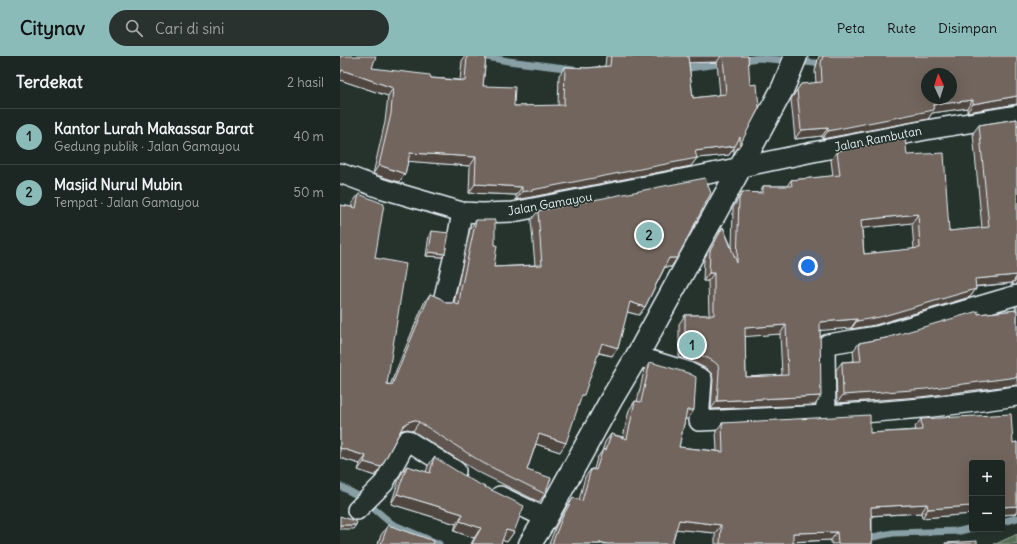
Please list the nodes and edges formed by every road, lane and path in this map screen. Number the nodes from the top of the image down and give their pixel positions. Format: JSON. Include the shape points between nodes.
{"nodes":[{"id":1,"x":796,"y":56,"type":"edge"},
{"id":2,"x":1017,"y":115,"type":"edge"},
{"id":3,"x":740,"y":168,"type":"junction"},
{"id":4,"x":340,"y":173,"type":"edge"},
{"id":5,"x":462,"y":212,"type":"junction"},
{"id":6,"x":1017,"y":295,"type":"edge"},
{"id":7,"x":443,"y":301,"type":"edge"},
{"id":8,"x":637,"y":356,"type":"junction"},
{"id":9,"x":1017,"y":396,"type":"edge"},
{"id":10,"x":826,"y":415,"type":"junction"},
{"id":11,"x":358,"y":510,"type":"dead end"},
{"id":12,"x":546,"y":518,"type":"junction"},
{"id":13,"x":530,"y":544,"type":"edge"}],
"edges":[{"from":1,"to":3,"type":"street","via":[[783,88]]},
{"from":2,"to":3,"type":"street","name":"Jalan Rambutan","via":[[926,130]]},
{"from":3,"to":5,"type":"street","name":"Jalan Gamayou","via":[[513,212]]},
{"from":3,"to":8,"type":"street"},
{"from":4,"to":5,"type":"street","name":"Jalan Gamayou","via":[[380,188]]},
{"from":5,"to":7,"type":"street"},
{"from":6,"to":10,"type":"street","via":[[877,336],[828,344],[825,350]]},
{"from":8,"to":10,"type":"street","via":[[686,371],[702,379],[699,421]]},
{"from":8,"to":12,"type":"street"},
{"from":9,"to":10,"type":"street","via":[[888,412]]},
{"from":11,"to":12,"type":"street","via":[[384,483],[408,440],[477,484]]},
{"from":12,"to":13,"type":"street"}]}
